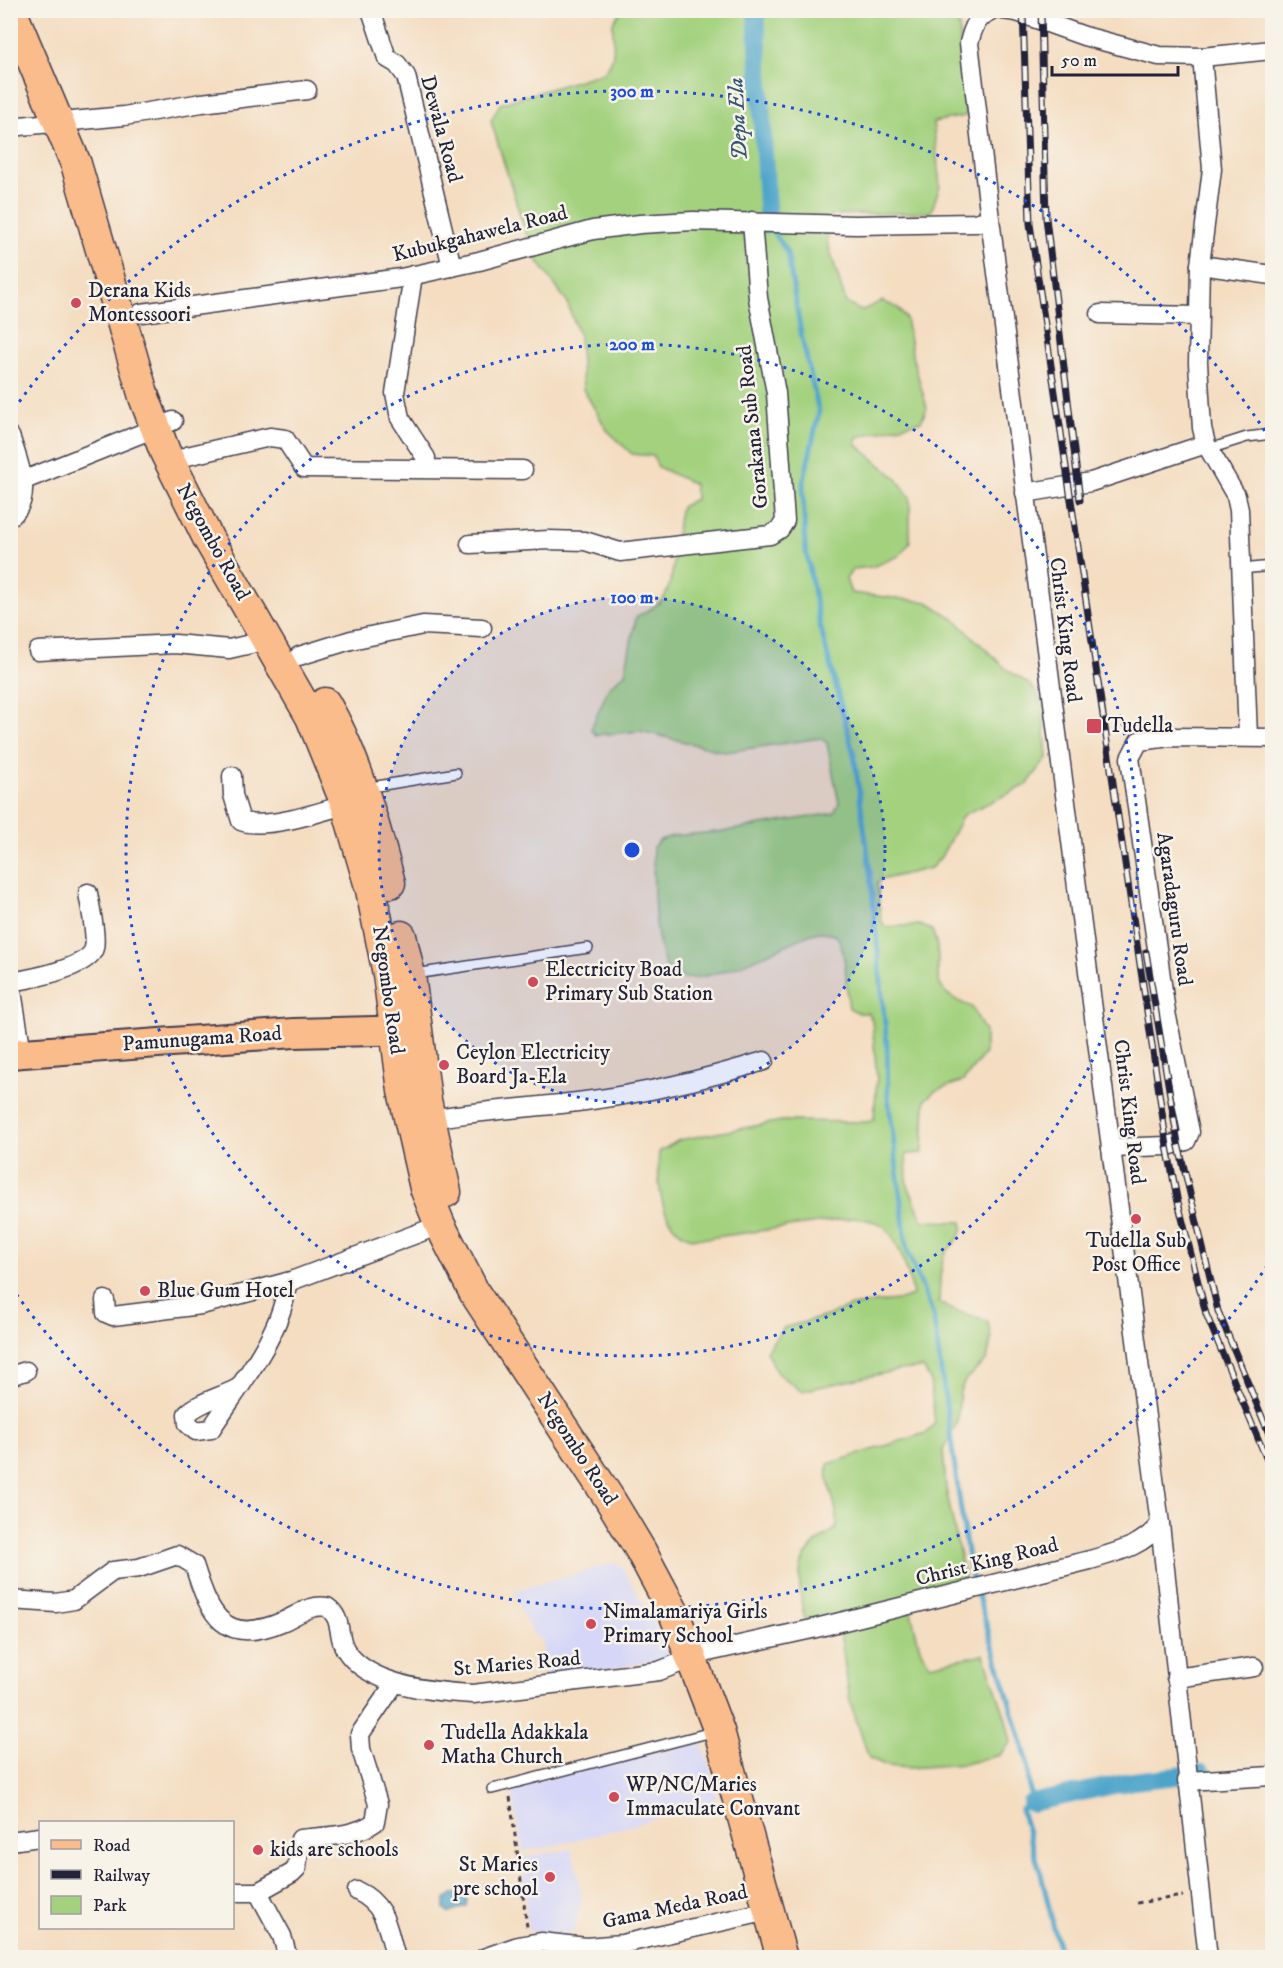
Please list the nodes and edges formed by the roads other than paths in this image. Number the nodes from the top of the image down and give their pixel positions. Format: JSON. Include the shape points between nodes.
{"nodes":[{"id":1,"x":11,"y":10,"type":"edge"},
{"id":2,"x":32,"y":10,"type":"edge"},
{"id":3,"x":370,"y":10,"type":"edge"},
{"id":4,"x":992,"y":10,"type":"edge"},
{"id":5,"x":1012,"y":11,"type":"edge"},
{"id":6,"x":1058,"y":18,"type":"edge"},
{"id":7,"x":1272,"y":50,"type":"edge"},
{"id":8,"x":1202,"y":57,"type":"junction"},
{"id":9,"x":307,"y":90,"type":"dead end"},
{"id":10,"x":70,"y":122,"type":"junction"},
{"id":11,"x":10,"y":127,"type":"edge"},
{"id":12,"x":990,"y":219,"type":"junction"},
{"id":13,"x":755,"y":221,"type":"junction"},
{"id":14,"x":1200,"y":265,"type":"junction"},
{"id":15,"x":452,"y":267,"type":"junction"},
{"id":16,"x":413,"y":275,"type":"junction"},
{"id":17,"x":1272,"y":275,"type":"edge"},
{"id":18,"x":141,"y":312,"type":"junction"},
{"id":19,"x":1100,"y":314,"type":"dead end"},
{"id":20,"x":1199,"y":316,"type":"junction"},
{"id":21,"x":165,"y":425,"type":"junction"},
{"id":22,"x":1272,"y":434,"type":"edge"},
{"id":23,"x":10,"y":436,"type":"edge"},
{"id":24,"x":1207,"y":446,"type":"junction"},
{"id":25,"x":188,"y":456,"type":"junction"},
{"id":26,"x":425,"y":467,"type":"junction"},
{"id":27,"x":523,"y":470,"type":"dead end"},
{"id":28,"x":22,"y":481,"type":"junction"},
{"id":29,"x":1025,"y":493,"type":"junction"},
{"id":30,"x":10,"y":518,"type":"edge"},
{"id":31,"x":470,"y":544,"type":"dead end"},
{"id":32,"x":1272,"y":566,"type":"edge"},
{"id":33,"x":1241,"y":568,"type":"junction"},
{"id":34,"x":482,"y":628,"type":"dead end"},
{"id":35,"x":268,"y":640,"type":"junction"},
{"id":36,"x":38,"y":651,"type":"dead end"},
{"id":37,"x":299,"y":656,"type":"junction"},
{"id":38,"x":1248,"y":737,"type":"junction"},
{"id":39,"x":1272,"y":738,"type":"edge"},
{"id":40,"x":456,"y":773,"type":"dead end"},
{"id":41,"x":232,"y":776,"type":"dead end"},
{"id":42,"x":357,"y":797,"type":"junction"},
{"id":43,"x":88,"y":893,"type":"dead end"},
{"id":44,"x":588,"y":948,"type":"dead end"},
{"id":45,"x":410,"y":975,"type":"junction"},
{"id":46,"x":11,"y":981,"type":"edge"},
{"id":47,"x":405,"y":1030,"type":"junction"},
{"id":48,"x":16,"y":1053,"type":"edge"},
{"id":49,"x":764,"y":1061,"type":"dead end"},
{"id":50,"x":431,"y":1119,"type":"junction"},
{"id":51,"x":1111,"y":1148,"type":"junction"},
{"id":52,"x":440,"y":1225,"type":"junction"},
{"id":53,"x":287,"y":1282,"type":"junction"},
{"id":54,"x":105,"y":1300,"type":"dead end"},
{"id":55,"x":236,"y":1389,"type":"dead end"},
{"id":56,"x":1160,"y":1524,"type":"junction"},
{"id":57,"x":10,"y":1600,"type":"edge"},
{"id":58,"x":700,"y":1655,"type":"junction"},
{"id":59,"x":1254,"y":1667,"type":"dead end"},
{"id":60,"x":1176,"y":1678,"type":"junction"},
{"id":61,"x":395,"y":1683,"type":"junction"},
{"id":62,"x":719,"y":1731,"type":"junction"},
{"id":63,"x":1272,"y":1776,"type":"edge"},
{"id":64,"x":1187,"y":1781,"type":"junction"},
{"id":65,"x":492,"y":1789,"type":"dead end"},
{"id":66,"x":39,"y":1837,"type":"edge"},
{"id":67,"x":10,"y":1841,"type":"edge"},
{"id":68,"x":357,"y":1891,"type":"dead end"},
{"id":69,"x":234,"y":1892,"type":"edge"},
{"id":70,"x":258,"y":1892,"type":"junction"},
{"id":71,"x":769,"y":1911,"type":"junction"},
{"id":72,"x":495,"y":1955,"type":"edge"},
{"id":73,"x":288,"y":1958,"type":"edge"},
{"id":74,"x":396,"y":1958,"type":"edge"},
{"id":75,"x":782,"y":1958,"type":"edge"},
{"id":76,"x":800,"y":1958,"type":"edge"},
{"id":77,"x":1208,"y":1958,"type":"edge"}],
"edges":[{"from":1,"to":10,"type":"highway","name":"Negombo Road"},
{"from":2,"to":10,"type":"highway","name":"Negombo Road"},
{"from":3,"to":15,"type":"street","name":"Dewala Road","via":[[387,58],[406,76]]},
{"from":4,"to":12,"type":"street","via":[[973,27],[969,43]]},
{"from":5,"to":6,"type":"street"},
{"from":6,"to":8,"type":"street","via":[[1084,36],[1159,56]]},
{"from":7,"to":8,"type":"street"},
{"from":8,"to":14,"type":"street","via":[[1212,169]]},
{"from":9,"to":10,"type":"street"},
{"from":10,"to":11,"type":"street"},
{"from":10,"to":18,"type":"highway","name":"Negombo Road","via":[[95,161]]},
{"from":10,"to":21,"type":"highway","name":"Negombo Road","via":[[76,164],[144,397]]},
{"from":12,"to":13,"type":"street","name":"Kubukgahawela Road","via":[[975,223],[856,225]]},
{"from":12,"to":29,"type":"street","name":"Christ King Road"},
{"from":13,"to":15,"type":"street","name":"Kubukgahawela Road","via":[[693,221],[593,230]]},
{"from":13,"to":31,"type":"street","name":"Gorakana Sub Road","via":[[758,298],[776,393],[785,521],[780,529],[770,535],[620,552],[585,541]]},
{"from":14,"to":17,"type":"street"},
{"from":14,"to":20,"type":"street"},
{"from":15,"to":16,"type":"street","name":"Kubukgahawela Road"},
{"from":16,"to":18,"type":"street","name":"Kubukgahawela Road"},
{"from":16,"to":26,"type":"street","via":[[394,393],[400,418],[426,458]]},
{"from":18,"to":21,"type":"highway","name":"Negombo Road"},
{"from":19,"to":20,"type":"street"},
{"from":20,"to":24,"type":"street","via":[[1198,363],[1202,428]]},
{"from":21,"to":25,"type":"highway","name":"Negombo Road"},
{"from":21,"to":28,"type":"street"},
{"from":21,"to":35,"type":"highway","name":"Negombo Road","via":[[204,529]]},
{"from":22,"to":24,"type":"lane"},
{"from":23,"to":28,"type":"street"},
{"from":24,"to":29,"type":"street","via":[[1091,482]]},
{"from":24,"to":33,"type":"street","via":[[1236,496]]},
{"from":25,"to":26,"type":"street","via":[[270,437],[285,439],[304,468]]},
{"from":25,"to":37,"type":"highway","name":"Negombo Road","via":[[226,536]]},
{"from":26,"to":27,"type":"street"},
{"from":28,"to":30,"type":"street","via":[[22,503]]},
{"from":29,"to":51,"type":"street","name":"Christ King Road"},
{"from":32,"to":33,"type":"lane"},
{"from":33,"to":38,"type":"street"},
{"from":34,"to":37,"type":"street","via":[[423,625]]},
{"from":35,"to":36,"type":"street","via":[[228,649],[175,644]]},
{"from":35,"to":42,"type":"highway","name":"Negombo Road"},
{"from":37,"to":42,"type":"highway","name":"Negombo Road","via":[[329,708]]},
{"from":38,"to":39,"type":"street","name":"Agaradaguru Road"},
{"from":38,"to":51,"type":"street","name":"Agaradaguru Road","via":[[1139,741],[1130,758],[1166,1012],[1190,1132],[1185,1141],[1167,1146]]},
{"from":40,"to":42,"type":"lane"},
{"from":41,"to":42,"type":"street","via":[[241,821],[249,824],[277,821]]},
{"from":42,"to":45,"type":"highway","name":"Negombo Road","via":[[382,851]]},
{"from":42,"to":47,"type":"highway","name":"Negombo Road","via":[[388,974]]},
{"from":43,"to":46,"type":"street","via":[[95,948],[89,958],[45,976]]},
{"from":44,"to":45,"type":"lane"},
{"from":45,"to":47,"type":"highway","name":"Negombo Road"},
{"from":46,"to":48,"type":"street"},
{"from":47,"to":48,"type":"main road","name":"Pamunugama Road","via":[[294,1033]]},
{"from":47,"to":50,"type":"highway","name":"Negombo Road"},
{"from":47,"to":52,"type":"highway","name":"Negombo Road","via":[[403,1091],[425,1188]]},
{"from":49,"to":50,"type":"street","via":[[623,1095]]},
{"from":50,"to":58,"type":"highway","name":"Negombo Road","via":[[442,1182],[457,1219],[492,1285],[623,1487],[675,1580]]},
{"from":51,"to":56,"type":"street","name":"Christ King Road"},
{"from":52,"to":53,"type":"street"},
{"from":52,"to":58,"type":"highway","name":"Negombo Road","via":[[474,1292],[641,1551]]},
{"from":53,"to":54,"type":"street","via":[[201,1305],[112,1316],[106,1313]]},
{"from":53,"to":55,"type":"street","via":[[286,1297],[272,1331]]},
{"from":56,"to":58,"type":"street","name":"Christ King Road","via":[[1149,1538],[1130,1548]]},
{"from":56,"to":60,"type":"street"},
{"from":57,"to":61,"type":"street","name":"St Maries Road","via":[[74,1600],[113,1571],[138,1568],[177,1555],[194,1565],[214,1617],[226,1625],[254,1629],[284,1621],[310,1608],[327,1607],[337,1618],[342,1643],[351,1659]]},
{"from":58,"to":61,"type":"street","name":"St Maries Road","via":[[659,1671],[473,1694]]},
{"from":58,"to":62,"type":"highway","name":"Negombo Road"},
{"from":58,"to":76,"type":"highway","name":"Negombo Road","via":[[739,1741]]},
{"from":59,"to":60,"type":"street"},
{"from":60,"to":64,"type":"street"},
{"from":61,"to":70,"type":"street","via":[[360,1734],[363,1760],[378,1804],[375,1822],[350,1833],[300,1839],[297,1868]]},
{"from":62,"to":65,"type":"lane"},
{"from":62,"to":71,"type":"highway","name":"Negombo Road"},
{"from":63,"to":64,"type":"street"},
{"from":64,"to":77,"type":"street"},
{"from":66,"to":67,"type":"street"},
{"from":68,"to":74,"type":"street","via":[[372,1898],[381,1909]]},
{"from":69,"to":70,"type":"street"},
{"from":70,"to":73,"type":"street","via":[[282,1936]]},
{"from":71,"to":72,"type":"street","name":"Gama Meda Road","via":[[622,1944],[586,1947],[541,1942]]},
{"from":71,"to":75,"type":"highway","name":"Negombo Road"}]}
